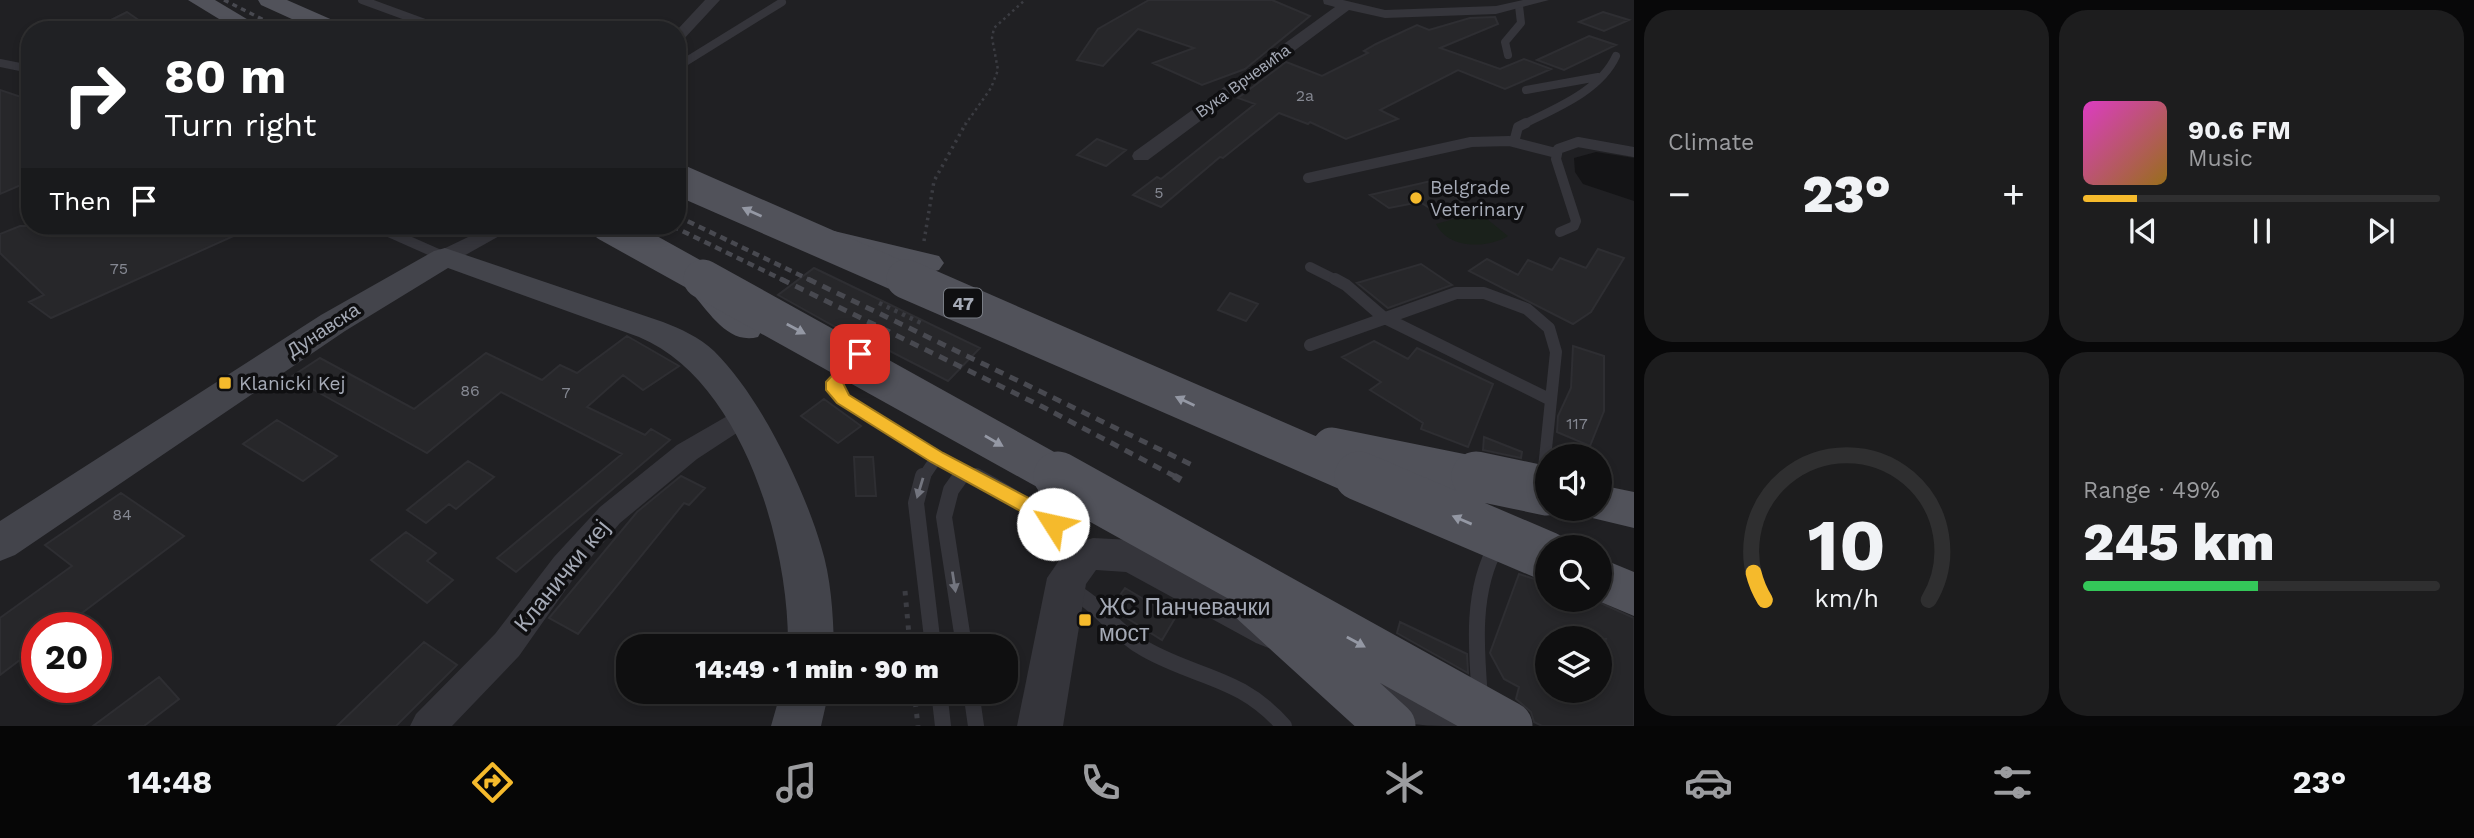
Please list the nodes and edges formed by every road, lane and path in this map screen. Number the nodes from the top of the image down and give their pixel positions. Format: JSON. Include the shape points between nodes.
{"nodes":[{"id":1,"x":199,"y":0,"type":"edge"},
{"id":2,"x":269,"y":0,"type":"edge"},
{"id":3,"x":362,"y":0,"type":"edge"},
{"id":4,"x":713,"y":0,"type":"edge"},
{"id":5,"x":1025,"y":0,"type":"edge"},
{"id":6,"x":1325,"y":0,"type":"edge"},
{"id":7,"x":1542,"y":0,"type":"edge"},
{"id":8,"x":782,"y":2,"type":"dead end"},
{"id":9,"x":1349,"y":3,"type":"edge"},
{"id":10,"x":1519,"y":6,"type":"junction"},
{"id":11,"x":238,"y":21,"type":"edge"},
{"id":12,"x":316,"y":21,"type":"edge"},
{"id":13,"x":419,"y":21,"type":"edge"},
{"id":14,"x":686,"y":28,"type":"edge"},
{"id":15,"x":1508,"y":55,"type":"dead end"},
{"id":16,"x":1615,"y":56,"type":"dead end"},
{"id":17,"x":686,"y":61,"type":"edge"},
{"id":18,"x":0,"y":63,"type":"edge"},
{"id":19,"x":21,"y":67,"type":"edge"},
{"id":20,"x":1602,"y":77,"type":"junction"},
{"id":21,"x":1526,"y":90,"type":"dead end"},
{"id":22,"x":1514,"y":142,"type":"junction"},
{"id":23,"x":1634,"y":152,"type":"edge"},
{"id":24,"x":1556,"y":153,"type":"junction"},
{"id":25,"x":1141,"y":156,"type":"dead end"},
{"id":26,"x":1308,"y":178,"type":"dead end"},
{"id":27,"x":686,"y":183,"type":"edge"},
{"id":28,"x":799,"y":232,"type":"junction"},
{"id":29,"x":1560,"y":232,"type":"dead end"},
{"id":30,"x":395,"y":235,"type":"edge"},
{"id":31,"x":489,"y":235,"type":"edge"},
{"id":32,"x":623,"y":235,"type":"edge"},
{"id":33,"x":930,"y":256,"type":"joint"},
{"id":34,"x":445,"y":257,"type":"junction"},
{"id":35,"x":1310,"y":267,"type":"dead end"},
{"id":36,"x":694,"y":274,"type":"junction"},
{"id":37,"x":879,"y":303,"type":"dead end"},
{"id":38,"x":1384,"y":317,"type":"junction"},
{"id":39,"x":923,"y":324,"type":"dead end"},
{"id":40,"x":745,"y":328,"type":"dead end"},
{"id":41,"x":841,"y":344,"type":"dead end"},
{"id":42,"x":1310,"y":345,"type":"dead end"},
{"id":43,"x":860,"y":354,"type":"junction"},
{"id":44,"x":879,"y":364,"type":"dead end"},
{"id":45,"x":1550,"y":400,"type":"junction"},
{"id":46,"x":743,"y":416,"type":"junction"},
{"id":47,"x":1247,"y":429,"type":"junction"},
{"id":48,"x":1546,"y":444,"type":"edge"},
{"id":49,"x":937,"y":457,"type":"junction"},
{"id":50,"x":965,"y":471,"type":"junction"},
{"id":51,"x":1535,"y":496,"type":"edge"},
{"id":52,"x":1612,"y":505,"type":"edge"},
{"id":53,"x":1634,"y":510,"type":"edge"},
{"id":54,"x":1516,"y":524,"type":"dead end"},
{"id":55,"x":0,"y":543,"type":"edge"},
{"id":56,"x":1535,"y":551,"type":"edge"},
{"id":57,"x":1211,"y":561,"type":"junction"},
{"id":58,"x":1074,"y":573,"type":"junction"},
{"id":59,"x":1612,"y":585,"type":"edge"},
{"id":60,"x":1634,"y":595,"type":"edge"},
{"id":61,"x":811,"y":634,"type":"edge"},
{"id":62,"x":932,"y":634,"type":"edge"},
{"id":63,"x":962,"y":634,"type":"edge"},
{"id":64,"x":802,"y":704,"type":"edge"},
{"id":65,"x":915,"y":704,"type":"edge"},
{"id":66,"x":940,"y":704,"type":"edge"},
{"id":67,"x":973,"y":704,"type":"edge"},
{"id":68,"x":428,"y":726,"type":"edge"},
{"id":69,"x":796,"y":726,"type":"edge"},
{"id":70,"x":918,"y":726,"type":"edge"},
{"id":71,"x":943,"y":726,"type":"edge"},
{"id":72,"x":976,"y":726,"type":"edge"},
{"id":73,"x":1040,"y":726,"type":"edge"},
{"id":74,"x":1284,"y":726,"type":"edge"},
{"id":75,"x":1391,"y":726,"type":"edge"},
{"id":76,"x":1436,"y":726,"type":"edge"},
{"id":77,"x":1483,"y":726,"type":"edge"},
{"id":78,"x":1508,"y":726,"type":"edge"}],
"edges":[{"from":1,"to":11,"type":"main road"},
{"from":2,"to":12,"type":"main road"},
{"from":3,"to":13,"type":"lane"},
{"from":4,"to":14,"type":"street"},
{"from":5,"to":33,"type":"path","via":[[993,28],[998,70],[934,181],[923,240]]},
{"from":6,"to":9,"type":"street"},
{"from":7,"to":10,"type":"street"},
{"from":8,"to":17,"type":"lane"},
{"from":9,"to":10,"type":"street","via":[[1385,14]]},
{"from":9,"to":25,"type":"street","name":"Вука Врчевића"},
{"from":10,"to":15,"type":"lane","via":[[1521,23],[1504,42]]},
{"from":16,"to":20,"type":"lane"},
{"from":18,"to":19,"type":"lane"},
{"from":20,"to":21,"type":"lane"},
{"from":20,"to":22,"type":"lane","via":[[1558,108],[1524,122]]},
{"from":22,"to":24,"type":"lane"},
{"from":22,"to":26,"type":"lane","via":[[1471,142]]},
{"from":23,"to":24,"type":"lane","via":[[1578,142],[1565,144]]},
{"from":24,"to":29,"type":"lane","via":[[1576,221]]},
{"from":28,"to":27,"type":"main road","number":"47","one_way":true,"bridge":true},
{"from":28,"to":33,"type":"main road","bridge":true},
{"from":47,"to":28,"type":"main road","number":"47","one_way":true,"bridge":true},
{"from":30,"to":34,"type":"lane"},
{"from":31,"to":34,"type":"street"},
{"from":32,"to":36,"type":"main road","bridge":true},
{"from":34,"to":46,"type":"main road","via":[[666,335],[701,359]]},
{"from":34,"to":55,"type":"main road","name":"Дунавска","via":[[345,316]]},
{"from":35,"to":38,"type":"lane","via":[[1346,285]]},
{"from":36,"to":40,"type":"main road"},
{"from":36,"to":57,"type":"main road","one_way":true,"bridge":true},
{"from":37,"to":39,"type":"path"},
{"from":38,"to":42,"type":"lane"},
{"from":38,"to":45,"type":"lane"},
{"from":38,"to":45,"type":"lane","via":[[1467,291],[1523,306],[1545,321],[1556,342]]},
{"from":41,"to":43,"type":"lane"},
{"from":43,"to":44,"type":"lane"},
{"from":43,"to":49,"type":"lane","via":[[841,372],[834,390]]},
{"from":45,"to":48,"type":"lane"},
{"from":46,"to":61,"type":"main road","via":[[779,484],[803,552]]},
{"from":46,"to":68,"type":"street","name":"Кланички кеј","via":[[687,452],[610,515],[565,566],[507,645]]},
{"from":47,"to":51,"type":"main road","bridge":true},
{"from":56,"to":47,"type":"main road","number":"47","one_way":true,"bridge":true},
{"from":49,"to":50,"type":"lane"},
{"from":49,"to":62,"type":"lane","one_way":true,"via":[[924,473],[916,503]]},
{"from":50,"to":58,"type":"lane","via":[[1039,512],[1067,535]]},
{"from":50,"to":63,"type":"lane","one_way":true,"via":[[951,490],[944,517]]},
{"from":52,"to":53,"type":"main road"},
{"from":54,"to":77,"type":"lane","via":[[1490,553],[1486,567],[1475,648]]},
{"from":57,"to":75,"type":"main road","bridge":true},
{"from":57,"to":78,"type":"main road","one_way":true,"bridge":true},
{"from":58,"to":73,"type":"street"},
{"from":58,"to":74,"type":"lane","via":[[1082,596],[1128,639],[1244,688],[1272,709]]},
{"from":58,"to":76,"type":"street","via":[[1117,554],[1132,556]]},
{"from":59,"to":60,"type":"main road"},
{"from":64,"to":69,"type":"main road"},
{"from":65,"to":70,"type":"path"},
{"from":66,"to":71,"type":"lane"},
{"from":67,"to":72,"type":"lane"}]}
